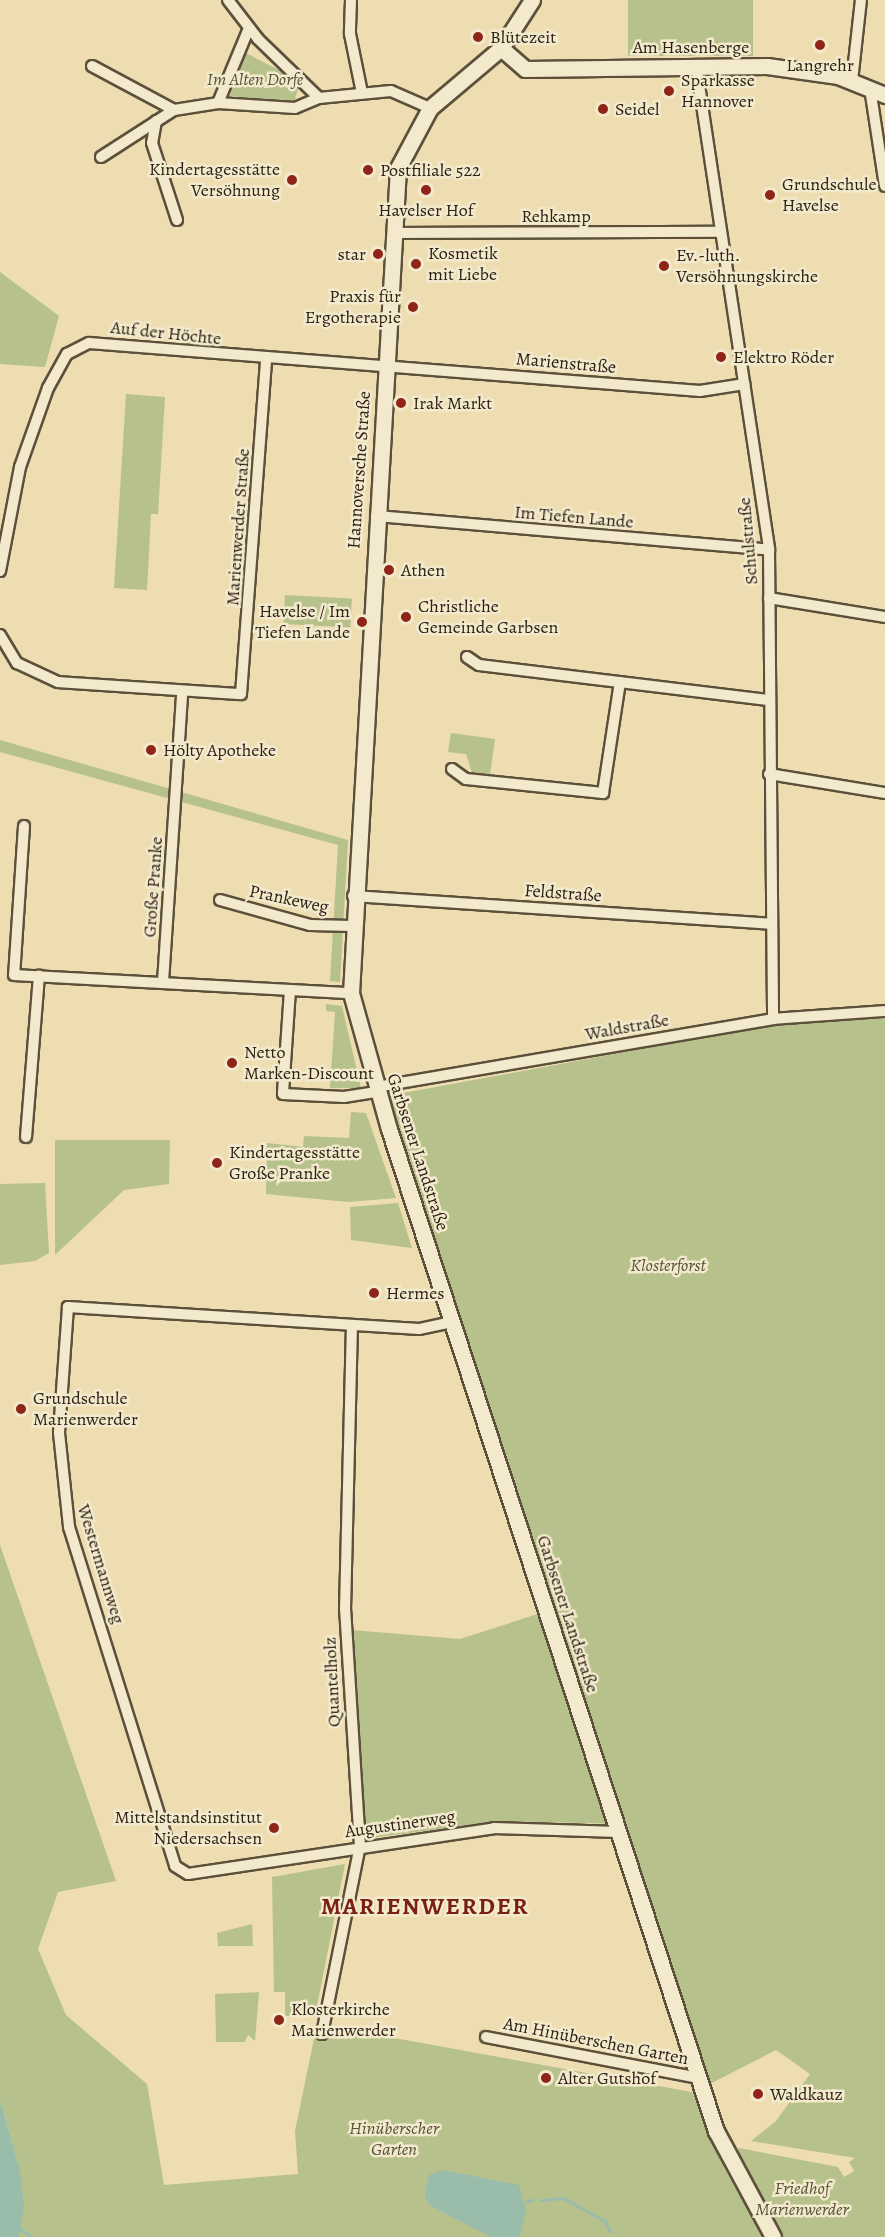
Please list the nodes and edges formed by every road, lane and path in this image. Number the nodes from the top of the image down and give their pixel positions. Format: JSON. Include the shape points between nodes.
{"nodes":[{"id":1,"x":228,"y":0,"type":"edge"},
{"id":2,"x":351,"y":0,"type":"edge"},
{"id":3,"x":532,"y":0,"type":"edge"},
{"id":4,"x":861,"y":0,"type":"edge"},
{"id":5,"x":249,"y":28,"type":"junction"},
{"id":6,"x":501,"y":48,"type":"junction"},
{"id":7,"x":696,"y":65,"type":"junction"},
{"id":8,"x":92,"y":66,"type":"dead end"},
{"id":9,"x":852,"y":81,"type":"junction"},
{"id":10,"x":870,"y":88,"type":"junction"},
{"id":11,"x":362,"y":93,"type":"junction"},
{"id":12,"x":885,"y":95,"type":"edge"},
{"id":13,"x":319,"y":98,"type":"junction"},
{"id":14,"x":218,"y":102,"type":"junction"},
{"id":15,"x":430,"y":108,"type":"junction"},
{"id":16,"x":174,"y":110,"type":"junction"},
{"id":17,"x":156,"y":121,"type":"junction"},
{"id":18,"x":101,"y":157,"type":"dead end"},
{"id":19,"x":885,"y":186,"type":"edge"},
{"id":20,"x":177,"y":220,"type":"dead end"},
{"id":21,"x":720,"y":232,"type":"junction"},
{"id":22,"x":393,"y":233,"type":"junction"},
{"id":23,"x":266,"y":360,"type":"junction"},
{"id":24,"x":386,"y":365,"type":"junction"},
{"id":25,"x":744,"y":384,"type":"junction"},
{"id":26,"x":376,"y":516,"type":"junction"},
{"id":27,"x":769,"y":550,"type":"junction"},
{"id":28,"x":0,"y":571,"type":"edge"},
{"id":29,"x":769,"y":598,"type":"junction"},
{"id":30,"x":885,"y":616,"type":"edge"},
{"id":31,"x":0,"y":635,"type":"edge"},
{"id":32,"x":467,"y":657,"type":"dead end"},
{"id":33,"x":620,"y":682,"type":"junction"},
{"id":34,"x":182,"y":693,"type":"junction"},
{"id":35,"x":768,"y":700,"type":"junction"},
{"id":36,"x":452,"y":769,"type":"dead end"},
{"id":37,"x":769,"y":774,"type":"junction"},
{"id":38,"x":885,"y":793,"type":"edge"},
{"id":39,"x":24,"y":826,"type":"dead end"},
{"id":40,"x":353,"y":896,"type":"junction"},
{"id":41,"x":220,"y":900,"type":"dead end"},
{"id":42,"x":770,"y":924,"type":"junction"},
{"id":43,"x":352,"y":926,"type":"junction"},
{"id":44,"x":39,"y":976,"type":"junction"},
{"id":45,"x":164,"y":982,"type":"junction"},
{"id":46,"x":290,"y":990,"type":"junction"},
{"id":47,"x":351,"y":993,"type":"junction"},
{"id":48,"x":885,"y":1011,"type":"edge"},
{"id":49,"x":773,"y":1019,"type":"junction"},
{"id":50,"x":377,"y":1090,"type":"junction"},
{"id":51,"x":26,"y":1137,"type":"dead end"},
{"id":52,"x":452,"y":1322,"type":"junction"},
{"id":53,"x":352,"y":1325,"type":"junction"},
{"id":54,"x":619,"y":1833,"type":"junction"},
{"id":55,"x":360,"y":1846,"type":"junction"},
{"id":56,"x":188,"y":1874,"type":"joint"},
{"id":57,"x":322,"y":2034,"type":"dead end"},
{"id":58,"x":486,"y":2037,"type":"dead end"},
{"id":59,"x":699,"y":2078,"type":"junction"},
{"id":60,"x":773,"y":2237,"type":"edge"}],
"edges":[{"from":1,"to":5,"type":"street"},
{"from":2,"to":11,"type":"street","via":[[350,34]]},
{"from":3,"to":6,"type":"street","name":"Hannoversche Straße"},
{"from":4,"to":9,"type":"street"},
{"from":5,"to":13,"type":"street"},
{"from":5,"to":14,"type":"street"},
{"from":6,"to":7,"type":"street","name":"Am Hasenberge","via":[[525,69]]},
{"from":6,"to":15,"type":"street","name":"Hannoversche Straße"},
{"from":7,"to":9,"type":"street","name":"Am Hasenberge","via":[[808,69]]},
{"from":7,"to":21,"type":"street","name":"Schulstraße"},
{"from":8,"to":16,"type":"street"},
{"from":9,"to":10,"type":"street","name":"Am Hasenberge"},
{"from":10,"to":12,"type":"street","name":"Am Hasenberge"},
{"from":10,"to":19,"type":"street"},
{"from":11,"to":13,"type":"street"},
{"from":11,"to":15,"type":"street","via":[[406,94]]},
{"from":13,"to":14,"type":"street","via":[[295,108]]},
{"from":14,"to":16,"type":"street"},
{"from":15,"to":22,"type":"street","name":"Hannoversche Straße","via":[[398,168]]},
{"from":16,"to":17,"type":"street"},
{"from":17,"to":18,"type":"street"},
{"from":17,"to":20,"type":"street","via":[[152,143]]},
{"from":21,"to":22,"type":"street","name":"Rehkamp"},
{"from":21,"to":25,"type":"street","name":"Schulstraße"},
{"from":22,"to":24,"type":"street","name":"Hannoversche Straße"},
{"from":23,"to":24,"type":"street","name":"Auf der Höchte"},
{"from":23,"to":28,"type":"street","name":"Auf der Höchte","via":[[99,342],[67,354],[48,388],[20,467]]},
{"from":23,"to":34,"type":"street","name":"Marienwerder Straße","via":[[241,694]]},
{"from":24,"to":25,"type":"street","name":"Marienstraße","via":[[700,391]]},
{"from":24,"to":26,"type":"street","name":"Hannoversche Straße"},
{"from":25,"to":27,"type":"street","name":"Schulstraße"},
{"from":26,"to":27,"type":"street","name":"Im Tiefen Lande"},
{"from":26,"to":40,"type":"street","name":"Hannoversche Straße"},
{"from":27,"to":29,"type":"street","name":"Schulstraße"},
{"from":29,"to":30,"type":"street"},
{"from":29,"to":35,"type":"street","name":"Schulstraße"},
{"from":31,"to":34,"type":"street","via":[[16,663],[49,679]]},
{"from":32,"to":33,"type":"street","via":[[479,665]]},
{"from":33,"to":35,"type":"street"},
{"from":33,"to":36,"type":"street","via":[[603,793],[466,779]]},
{"from":34,"to":45,"type":"street","name":"Große Pranke"},
{"from":35,"to":37,"type":"street","name":"Schulstraße"},
{"from":37,"to":38,"type":"street"},
{"from":37,"to":42,"type":"street","name":"Schulstraße"},
{"from":39,"to":44,"type":"street","via":[[14,975]]},
{"from":40,"to":42,"type":"street","name":"Feldstraße"},
{"from":40,"to":43,"type":"street","name":"Hannoversche Straße"},
{"from":41,"to":43,"type":"street","name":"Prankeweg","via":[[310,924]]},
{"from":42,"to":49,"type":"street","name":"Schulstraße"},
{"from":43,"to":47,"type":"street","name":"Hannoversche Straße"},
{"from":44,"to":45,"type":"street"},
{"from":44,"to":51,"type":"street"},
{"from":45,"to":46,"type":"street"},
{"from":46,"to":47,"type":"street"},
{"from":46,"to":50,"type":"street","via":[[283,1094],[344,1098]]},
{"from":47,"to":50,"type":"street","name":"Garbsener Landstraße"},
{"from":48,"to":49,"type":"street","name":"Waldstraße"},
{"from":49,"to":50,"type":"street","name":"Waldstraße"},
{"from":50,"to":52,"type":"street","name":"Garbsener Landstraße"},
{"from":52,"to":53,"type":"street","name":"Westermannweg","via":[[435,1329]]},
{"from":52,"to":54,"type":"street","name":"Garbsener Landstraße"},
{"from":53,"to":55,"type":"street","name":"Quantelholz","via":[[345,1610]]},
{"from":53,"to":56,"type":"street","name":"Westermannweg","via":[[68,1307],[59,1433],[69,1527],[175,1866]]},
{"from":54,"to":55,"type":"street","name":"Augustinerweg","via":[[494,1828]]},
{"from":54,"to":59,"type":"street","name":"Garbsener Landstraße"},
{"from":55,"to":56,"type":"street","name":"Augustinerweg"},
{"from":55,"to":57,"type":"street","name":"Quantelholz"},
{"from":58,"to":59,"type":"street","name":"Am Hinüberschen Garten"},
{"from":59,"to":60,"type":"street","name":"Garbsener Landstraße","via":[[723,2149]]}]}
